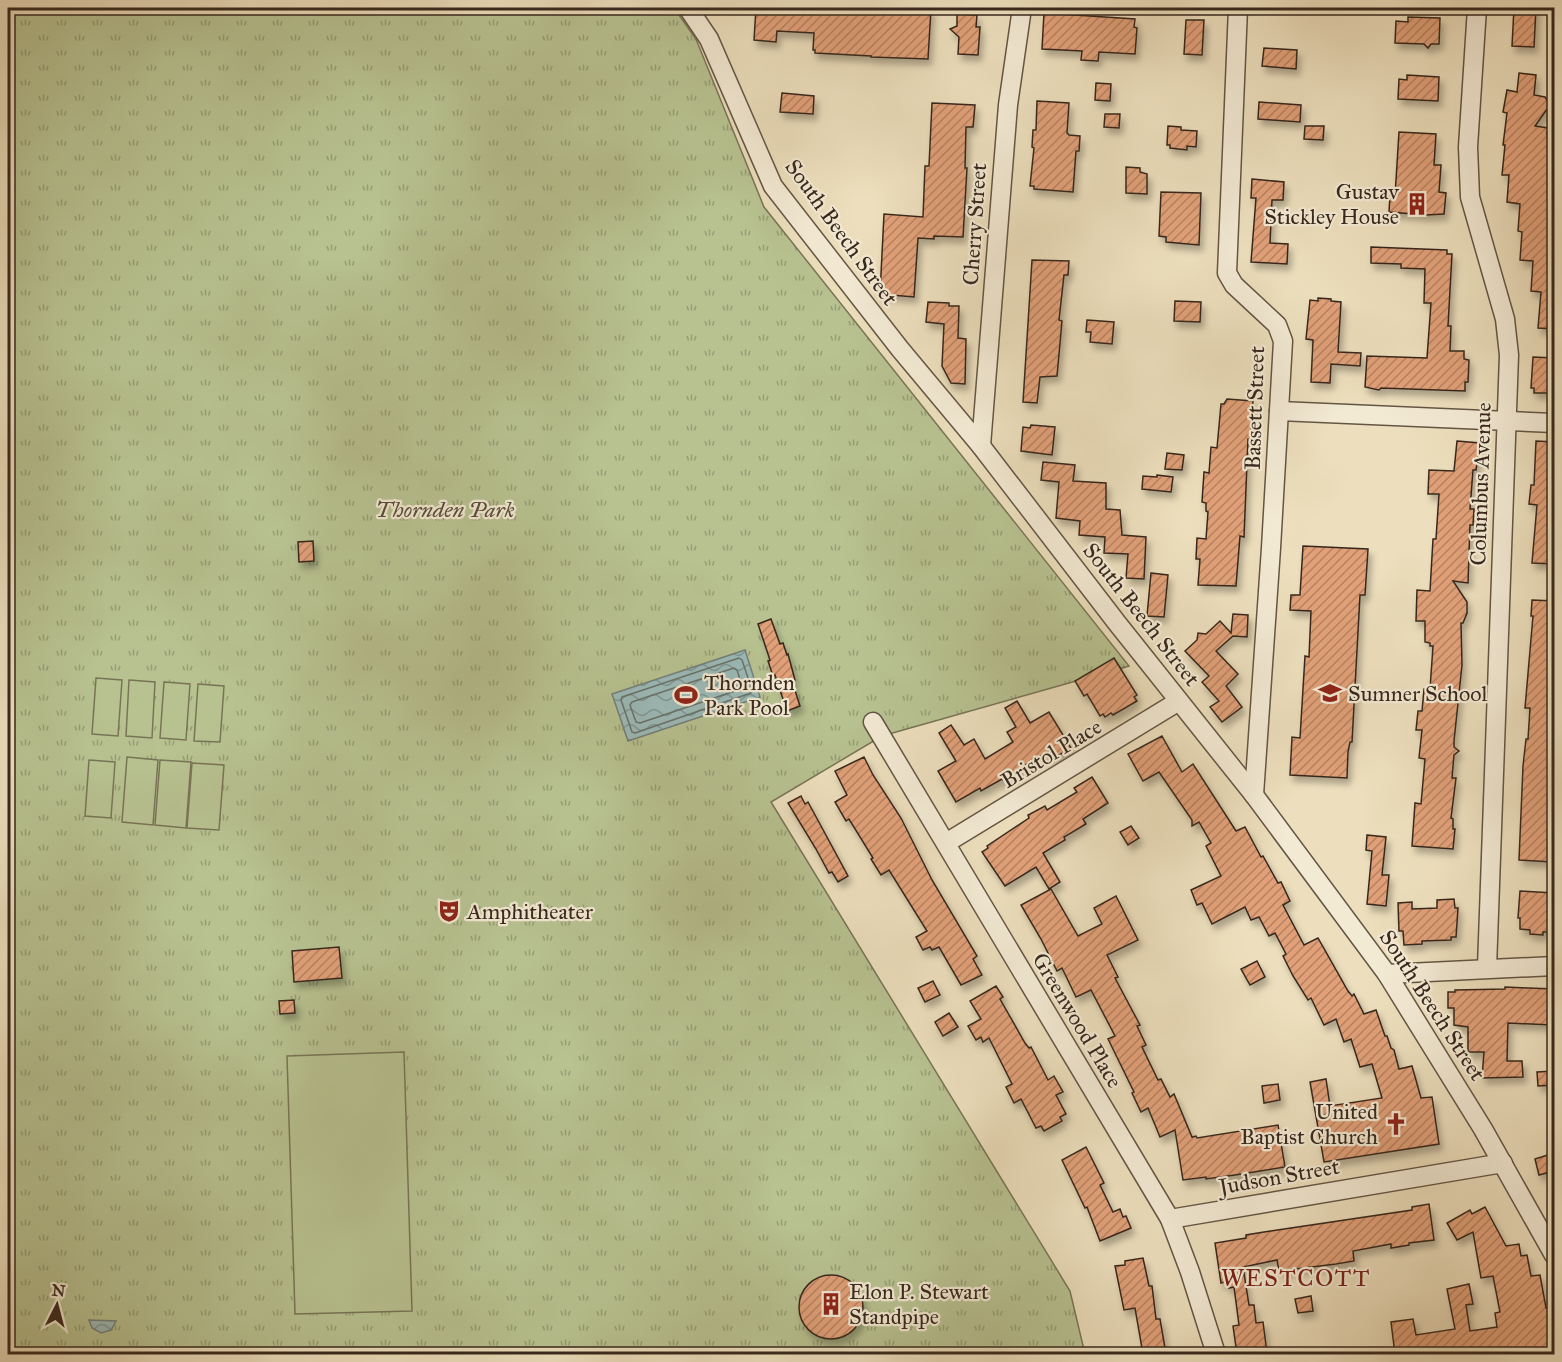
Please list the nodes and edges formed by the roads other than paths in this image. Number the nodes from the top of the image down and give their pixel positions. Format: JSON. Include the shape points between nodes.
{"nodes":[{"id":1,"x":688,"y":8,"type":"edge"},
{"id":2,"x":1022,"y":8,"type":"edge"},
{"id":3,"x":1238,"y":8,"type":"edge"},
{"id":4,"x":1477,"y":8,"type":"edge"},
{"id":5,"x":1279,"y":411,"type":"junction"},
{"id":6,"x":1507,"y":422,"type":"junction"},
{"id":7,"x":1554,"y":423,"type":"edge"},
{"id":8,"x":981,"y":446,"type":"junction"},
{"id":9,"x":1179,"y":701,"type":"junction"},
{"id":10,"x":873,"y":722,"type":"dead end"},
{"id":11,"x":1254,"y":795,"type":"junction"},
{"id":12,"x":946,"y":843,"type":"junction"},
{"id":13,"x":1554,"y":966,"type":"edge"},
{"id":14,"x":1486,"y":968,"type":"junction"},
{"id":15,"x":1387,"y":974,"type":"junction"},
{"id":16,"x":1503,"y":1162,"type":"junction"},
{"id":17,"x":1170,"y":1219,"type":"junction"},
{"id":18,"x":1554,"y":1255,"type":"edge"},
{"id":19,"x":1216,"y":1354,"type":"edge"}],
"edges":[{"from":1,"to":8,"type":"street","name":"South Beech Street","via":[[709,39],[773,186]]},
{"from":2,"to":8,"type":"street","name":"Cherry Street","via":[[1008,105]]},
{"from":3,"to":5,"type":"street","name":"Bassett Street","via":[[1227,273],[1234,285],[1277,326],[1283,340]]},
{"from":4,"to":6,"type":"street","name":"Columbus Avenue","via":[[1468,147],[1470,197],[1505,319],[1509,355]]},
{"from":5,"to":6,"type":"street"},
{"from":5,"to":11,"type":"street","name":"Bassett Street"},
{"from":6,"to":7,"type":"street"},
{"from":6,"to":14,"type":"street","name":"Columbus Avenue"},
{"from":8,"to":9,"type":"street","name":"South Beech Street"},
{"from":9,"to":11,"type":"street","name":"South Beech Street"},
{"from":9,"to":12,"type":"street","name":"Bristol Place"},
{"from":10,"to":12,"type":"street","name":"Greenwood Place"},
{"from":11,"to":15,"type":"street","name":"South Beech Street"},
{"from":12,"to":17,"type":"street","name":"Greenwood Place"},
{"from":13,"to":14,"type":"street"},
{"from":14,"to":15,"type":"street"},
{"from":15,"to":16,"type":"street","name":"South Beech Street"},
{"from":16,"to":17,"type":"street","name":"Judson Street"},
{"from":16,"to":18,"type":"street","name":"South Beech Street"},
{"from":17,"to":19,"type":"street","name":"Greenwood Place"}]}
